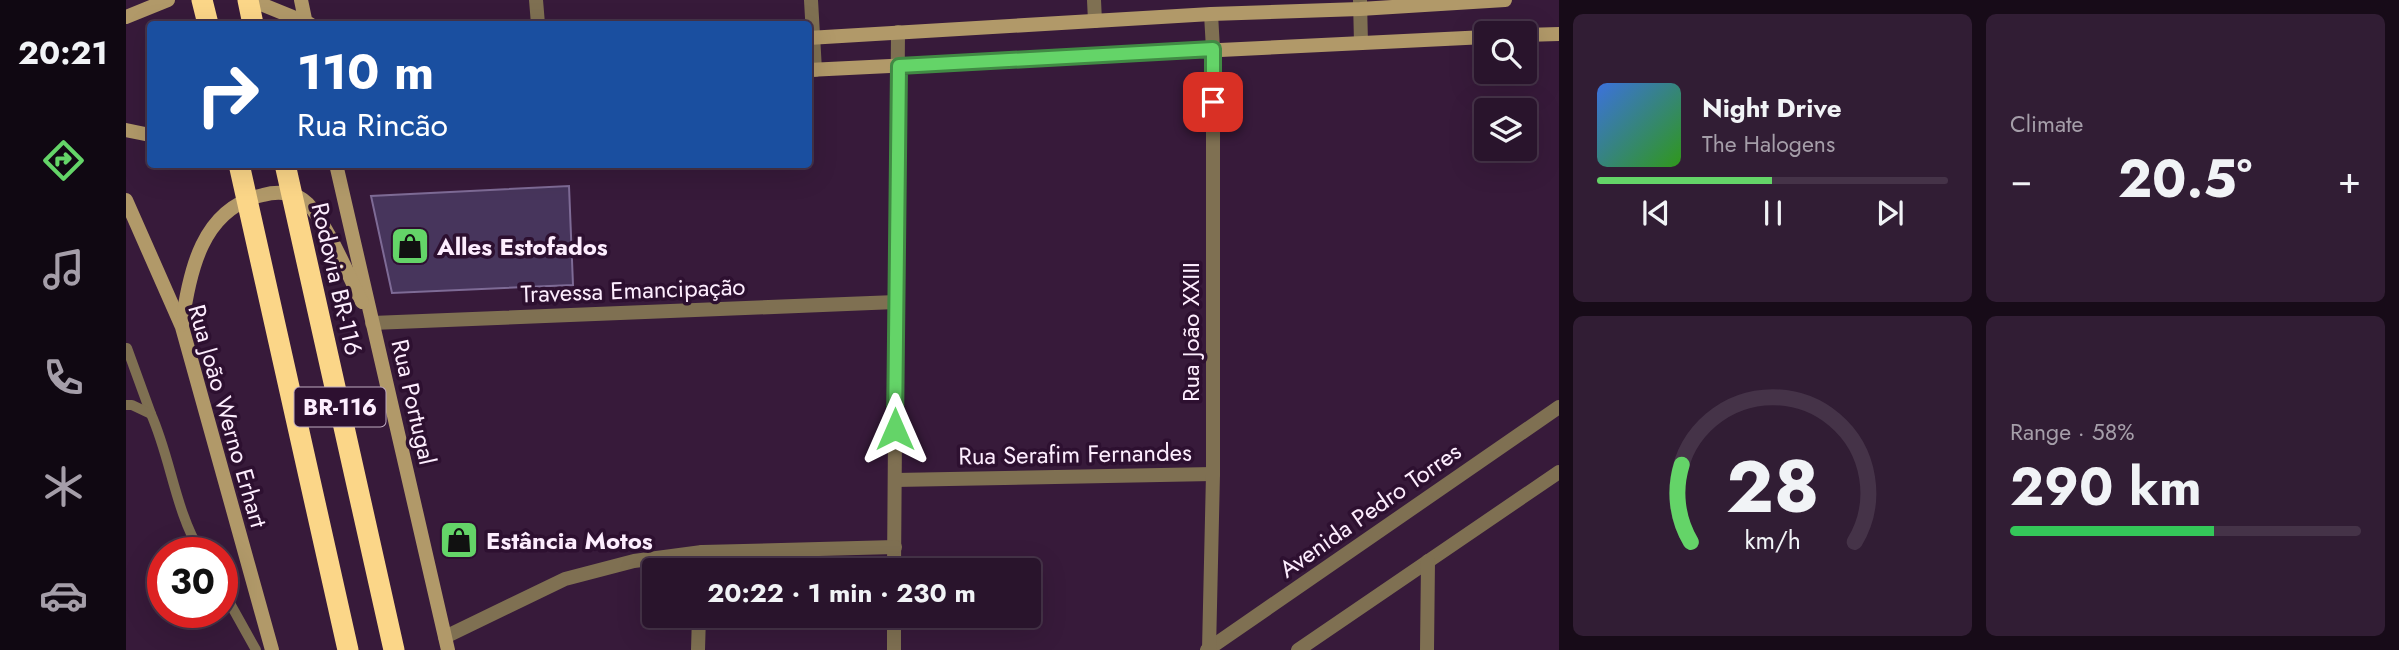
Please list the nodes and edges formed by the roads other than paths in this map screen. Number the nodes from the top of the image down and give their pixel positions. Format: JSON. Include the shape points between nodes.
{"nodes":[{"id":1,"x":168,"y":0,"type":"edge"},
{"id":2,"x":202,"y":0,"type":"edge"},
{"id":3,"x":249,"y":0,"type":"edge"},
{"id":4,"x":301,"y":0,"type":"edge"},
{"id":5,"x":536,"y":0,"type":"edge"},
{"id":6,"x":811,"y":0,"type":"edge"},
{"id":7,"x":1094,"y":0,"type":"edge"},
{"id":8,"x":1505,"y":0,"type":"edge"},
{"id":9,"x":1360,"y":4,"type":"edge"},
{"id":10,"x":1211,"y":14,"type":"junction"},
{"id":11,"x":126,"y":18,"type":"edge"},
{"id":12,"x":207,"y":21,"type":"edge"},
{"id":13,"x":252,"y":21,"type":"edge"},
{"id":14,"x":300,"y":21,"type":"edge"},
{"id":15,"x":306,"y":21,"type":"edge"},
{"id":16,"x":538,"y":21,"type":"edge"},
{"id":17,"x":811,"y":21,"type":"edge"},
{"id":18,"x":1095,"y":21,"type":"junction"},
{"id":19,"x":898,"y":32,"type":"junction"},
{"id":20,"x":1559,"y":34,"type":"edge"},
{"id":21,"x":1537,"y":35,"type":"edge"},
{"id":22,"x":812,"y":38,"type":"edge"},
{"id":23,"x":1474,"y":38,"type":"edge"},
{"id":24,"x":1361,"y":43,"type":"junction"},
{"id":25,"x":1213,"y":49,"type":"junction"},
{"id":26,"x":899,"y":66,"type":"junction"},
{"id":27,"x":812,"y":70,"type":"edge"},
{"id":28,"x":126,"y":130,"type":"edge"},
{"id":29,"x":147,"y":134,"type":"edge"},
{"id":30,"x":240,"y":168,"type":"edge"},
{"id":31,"x":286,"y":168,"type":"edge"},
{"id":32,"x":337,"y":168,"type":"edge"},
{"id":33,"x":126,"y":200,"type":"edge"},
{"id":34,"x":896,"y":302,"type":"junction"},
{"id":35,"x":372,"y":323,"type":"junction"},
{"id":36,"x":182,"y":327,"type":"junction"},
{"id":37,"x":126,"y":349,"type":"edge"},
{"id":38,"x":126,"y":405,"type":"edge"},
{"id":39,"x":1559,"y":407,"type":"edge"},
{"id":40,"x":151,"y":414,"type":"junction"},
{"id":41,"x":1559,"y":472,"type":"edge"},
{"id":42,"x":1213,"y":474,"type":"junction"},
{"id":43,"x":895,"y":480,"type":"junction"},
{"id":44,"x":191,"y":537,"type":"edge"},
{"id":45,"x":895,"y":547,"type":"junction"},
{"id":46,"x":702,"y":552,"type":"junction"},
{"id":47,"x":702,"y":558,"type":"edge"},
{"id":48,"x":895,"y":558,"type":"edge"},
{"id":49,"x":1428,"y":561,"type":"junction"},
{"id":50,"x":238,"y":618,"type":"edge"},
{"id":51,"x":699,"y":628,"type":"edge"},
{"id":52,"x":894,"y":628,"type":"edge"},
{"id":53,"x":446,"y":643,"type":"edge"},
{"id":54,"x":1208,"y":649,"type":"edge"},
{"id":55,"x":256,"y":650,"type":"edge"},
{"id":56,"x":272,"y":650,"type":"edge"},
{"id":57,"x":348,"y":650,"type":"edge"},
{"id":58,"x":394,"y":650,"type":"edge"},
{"id":59,"x":698,"y":650,"type":"edge"},
{"id":60,"x":894,"y":650,"type":"edge"},
{"id":61,"x":1298,"y":650,"type":"edge"},
{"id":62,"x":1427,"y":650,"type":"edge"}],
"edges":[{"from":1,"to":11,"type":"main road"},
{"from":2,"to":12,"type":"highway"},
{"from":3,"to":13,"type":"highway"},
{"from":3,"to":14,"type":"main road"},
{"from":4,"to":15,"type":"main road"},
{"from":5,"to":16,"type":"street"},
{"from":6,"to":17,"type":"street"},
{"from":7,"to":18,"type":"street"},
{"from":8,"to":9,"type":"main road"},
{"from":9,"to":10,"type":"main road"},
{"from":9,"to":24,"type":"street"},
{"from":10,"to":18,"type":"main road"},
{"from":10,"to":25,"type":"street","name":"Rua João XXIII"},
{"from":18,"to":19,"type":"main road"},
{"from":19,"to":22,"type":"main road"},
{"from":19,"to":26,"type":"street"},
{"from":20,"to":21,"type":"main road"},
{"from":23,"to":24,"type":"main road"},
{"from":24,"to":25,"type":"main road"},
{"from":25,"to":26,"type":"main road"},
{"from":25,"to":42,"type":"street","name":"Rua João XXIII"},
{"from":26,"to":27,"type":"main road"},
{"from":26,"to":34,"type":"street"},
{"from":28,"to":29,"type":"main road"},
{"from":30,"to":57,"type":"highway","number":"BR-116","bridge":true},
{"from":31,"to":58,"type":"highway","name":"Rodovia BR-116","number":"BR-116","bridge":true},
{"from":32,"to":35,"type":"main road","name":"Rua Portugal"},
{"from":33,"to":36,"type":"main road","name":"Rua João Werno Erhart"},
{"from":34,"to":35,"type":"street","name":"Travessa Emancipação"},
{"from":34,"to":43,"type":"street"},
{"from":35,"to":36,"type":"main road","via":[[307,202],[274,192],[228,210],[212,226],[192,268]]},
{"from":35,"to":53,"type":"main road","name":"Rua Portugal"},
{"from":36,"to":56,"type":"main road","name":"Rua João Werno Erhart"},
{"from":37,"to":40,"type":"lane"},
{"from":38,"to":40,"type":"lane"},
{"from":39,"to":54,"type":"street","name":"Avenida Pedro Torres"},
{"from":40,"to":44,"type":"lane"},
{"from":41,"to":49,"type":"street"},
{"from":42,"to":43,"type":"street","name":"Rua Serafim Fernandes"},
{"from":42,"to":54,"type":"street","name":"Rua João XXIII"},
{"from":43,"to":45,"type":"street"},
{"from":45,"to":46,"type":"street"},
{"from":45,"to":48,"type":"street"},
{"from":46,"to":47,"type":"street"},
{"from":46,"to":53,"type":"street","via":[[634,561],[565,579]]},
{"from":49,"to":61,"type":"street"},
{"from":49,"to":62,"type":"street"},
{"from":50,"to":55,"type":"lane"},
{"from":51,"to":59,"type":"street"},
{"from":52,"to":60,"type":"street"}]}
